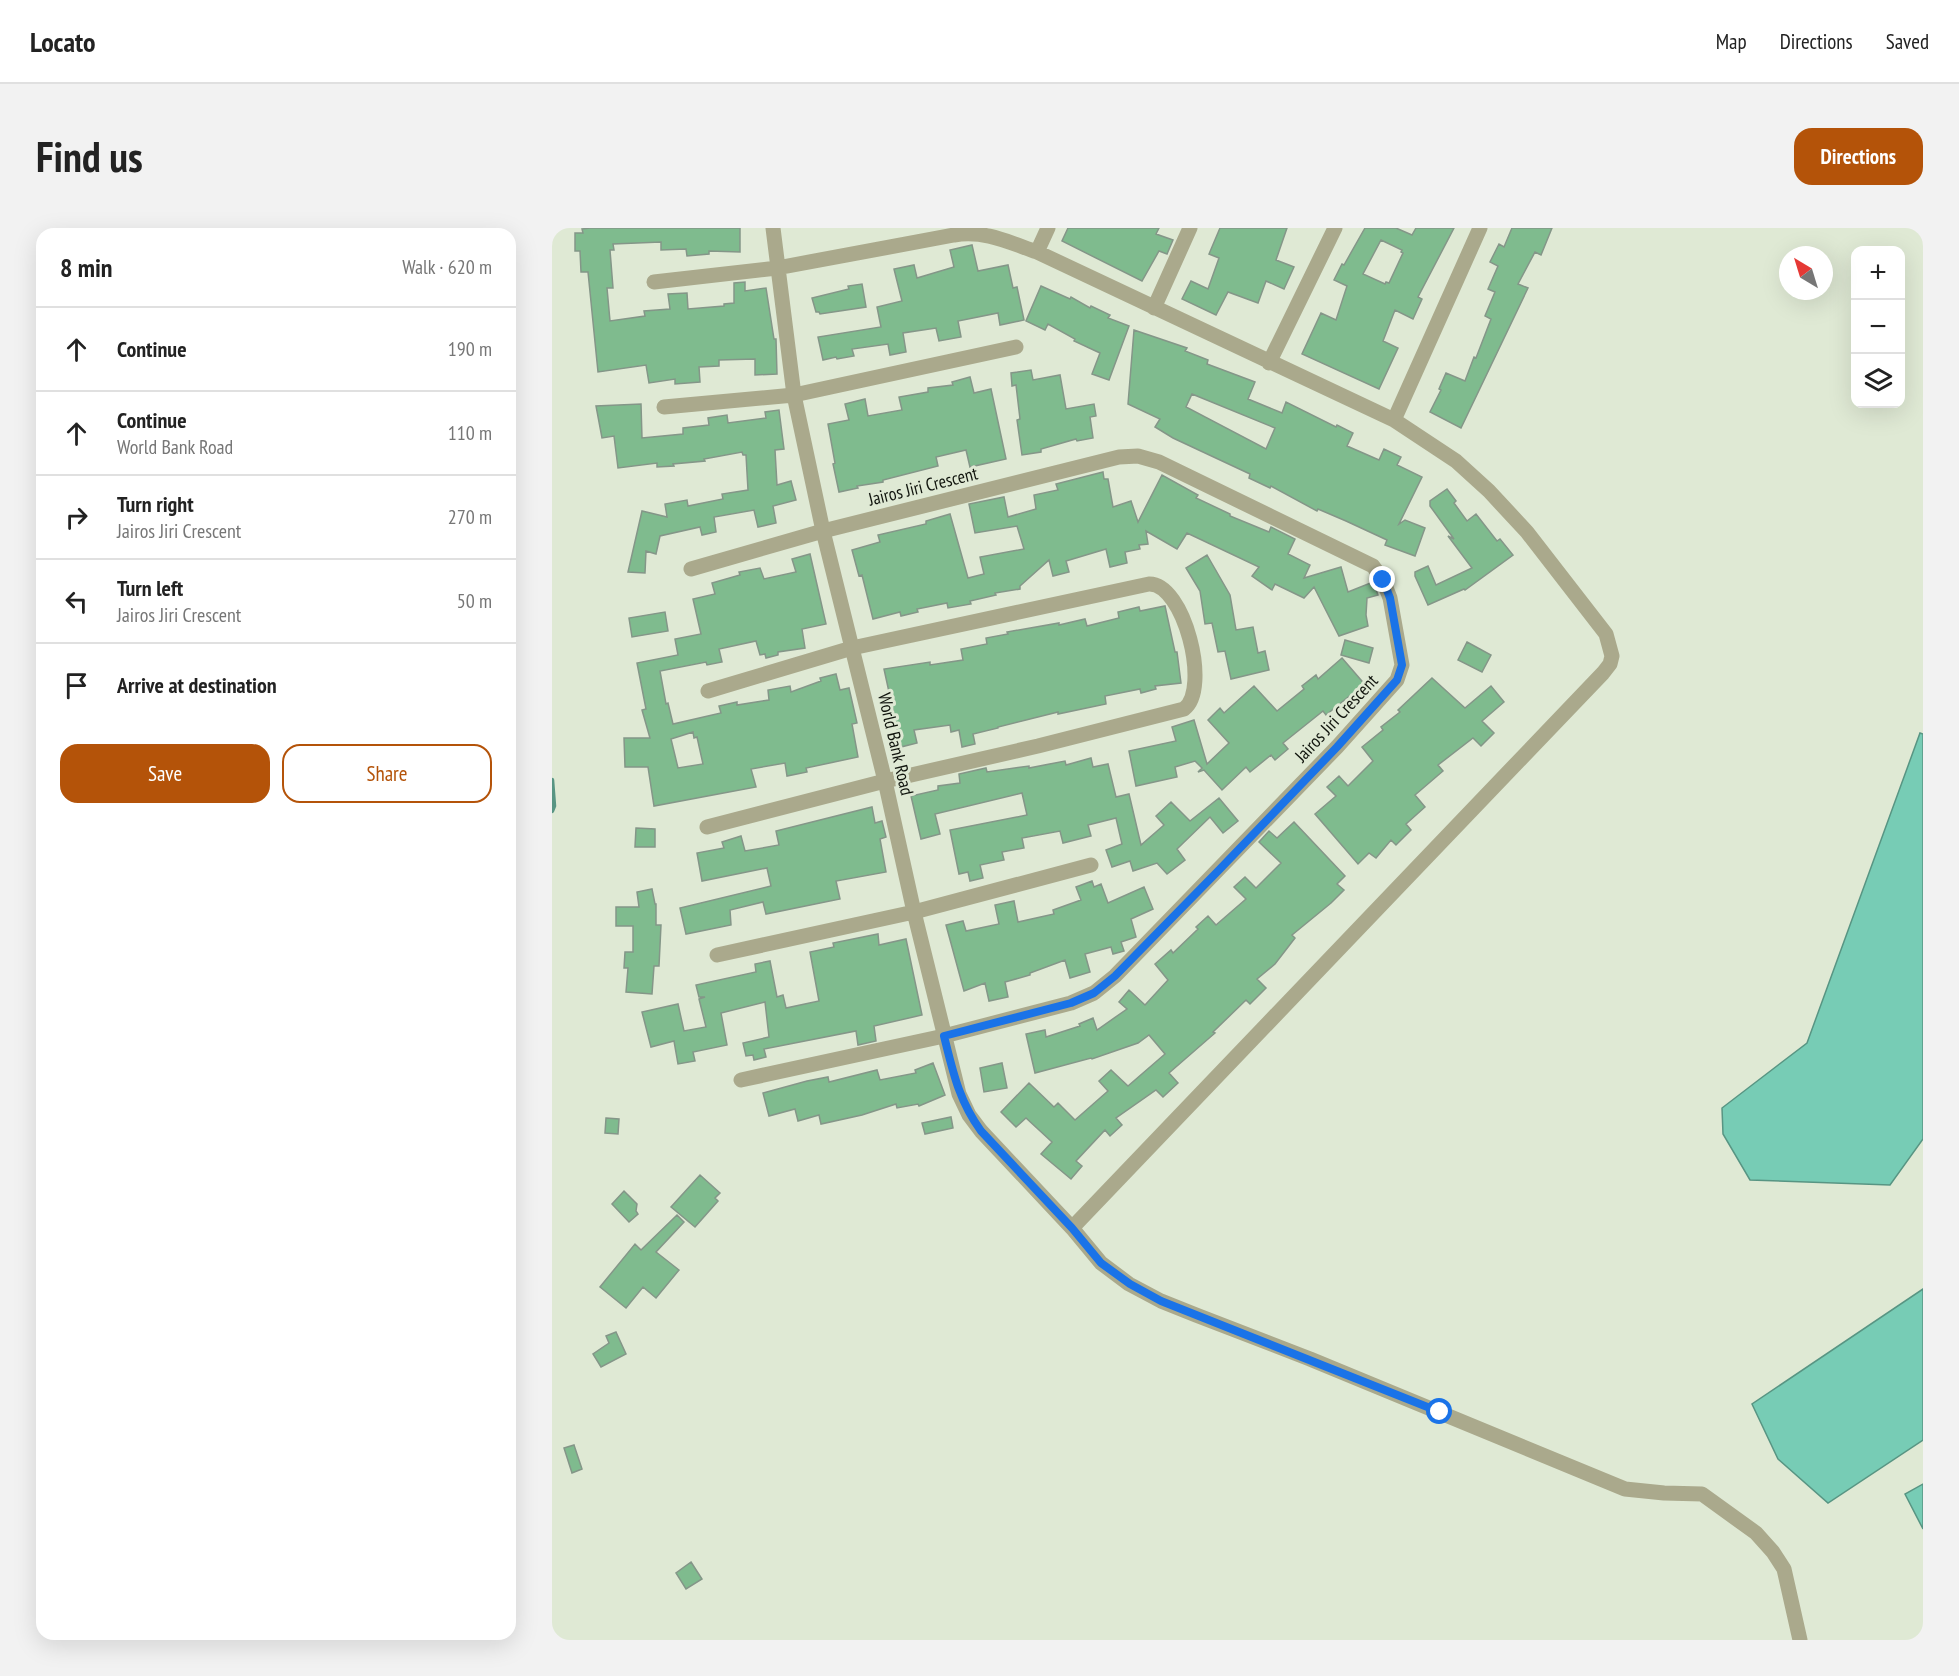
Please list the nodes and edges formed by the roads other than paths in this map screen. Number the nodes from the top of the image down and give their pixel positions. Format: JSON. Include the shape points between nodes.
{"nodes":[{"id":1,"x":773,"y":228,"type":"edge"},
{"id":2,"x":1047,"y":228,"type":"edge"},
{"id":3,"x":1190,"y":228,"type":"edge"},
{"id":4,"x":1335,"y":228,"type":"edge"},
{"id":5,"x":1480,"y":228,"type":"edge"},
{"id":6,"x":1036,"y":252,"type":"junction"},
{"id":7,"x":777,"y":268,"type":"junction"},
{"id":8,"x":654,"y":282,"type":"dead end"},
{"id":9,"x":1154,"y":308,"type":"junction"},
{"id":10,"x":1016,"y":347,"type":"dead end"},
{"id":11,"x":1269,"y":363,"type":"junction"},
{"id":12,"x":794,"y":395,"type":"junction"},
{"id":13,"x":664,"y":407,"type":"dead end"},
{"id":14,"x":1394,"y":420,"type":"junction"},
{"id":15,"x":823,"y":531,"type":"junction"},
{"id":16,"x":691,"y":569,"type":"dead end"},
{"id":17,"x":852,"y":648,"type":"junction"},
{"id":18,"x":708,"y":691,"type":"dead end"},
{"id":19,"x":885,"y":781,"type":"junction"},
{"id":20,"x":707,"y":826,"type":"dead end"},
{"id":21,"x":1091,"y":865,"type":"dead end"},
{"id":22,"x":914,"y":912,"type":"junction"},
{"id":23,"x":717,"y":955,"type":"dead end"},
{"id":24,"x":944,"y":1036,"type":"junction"},
{"id":25,"x":741,"y":1080,"type":"dead end"},
{"id":26,"x":1072,"y":1228,"type":"junction"},
{"id":27,"x":1800,"y":1640,"type":"edge"}],
"edges":[{"from":1,"to":7,"type":"street","name":"World Bank Road"},
{"from":2,"to":6,"type":"street"},
{"from":3,"to":9,"type":"street"},
{"from":4,"to":11,"type":"street"},
{"from":5,"to":14,"type":"street"},
{"from":6,"to":7,"type":"street","via":[[984,234],[968,233]]},
{"from":6,"to":9,"type":"street"},
{"from":7,"to":8,"type":"street"},
{"from":7,"to":12,"type":"street","name":"World Bank Road"},
{"from":9,"to":11,"type":"street"},
{"from":10,"to":12,"type":"street"},
{"from":11,"to":14,"type":"street"},
{"from":12,"to":13,"type":"street"},
{"from":12,"to":15,"type":"street","name":"World Bank Road"},
{"from":14,"to":26,"type":"street","via":[[1456,461],[1527,532],[1606,634],[1612,656],[1610,664]]},
{"from":15,"to":16,"type":"street","name":"Jairos Jiri Crescent"},
{"from":15,"to":17,"type":"street","name":"World Bank Road"},
{"from":15,"to":24,"type":"street","name":"Jairos Jiri Crescent","via":[[1119,457],[1138,456],[1159,462],[1373,566],[1390,598],[1402,665],[1397,680],[1115,976],[1094,993],[1071,1003]]},
{"from":17,"to":18,"type":"street"},
{"from":17,"to":19,"type":"street","name":"World Bank Road"},
{"from":17,"to":19,"type":"street","via":[[1156,584],[1181,612],[1193,650],[1192,700],[1184,709]]},
{"from":19,"to":20,"type":"street"},
{"from":19,"to":22,"type":"street","name":"World Bank Road"},
{"from":21,"to":22,"type":"street"},
{"from":22,"to":23,"type":"street"},
{"from":22,"to":24,"type":"street","name":"World Bank Road"},
{"from":24,"to":25,"type":"street","name":"Jairos Jiri Crescent"},
{"from":24,"to":26,"type":"street","name":"World Bank Road","via":[[959,1094],[969,1115]]},
{"from":26,"to":27,"type":"street","name":"World Bank Road","via":[[1101,1263],[1161,1301],[1625,1489],[1702,1494],[1756,1533],[1773,1552],[1784,1569]]}]}
